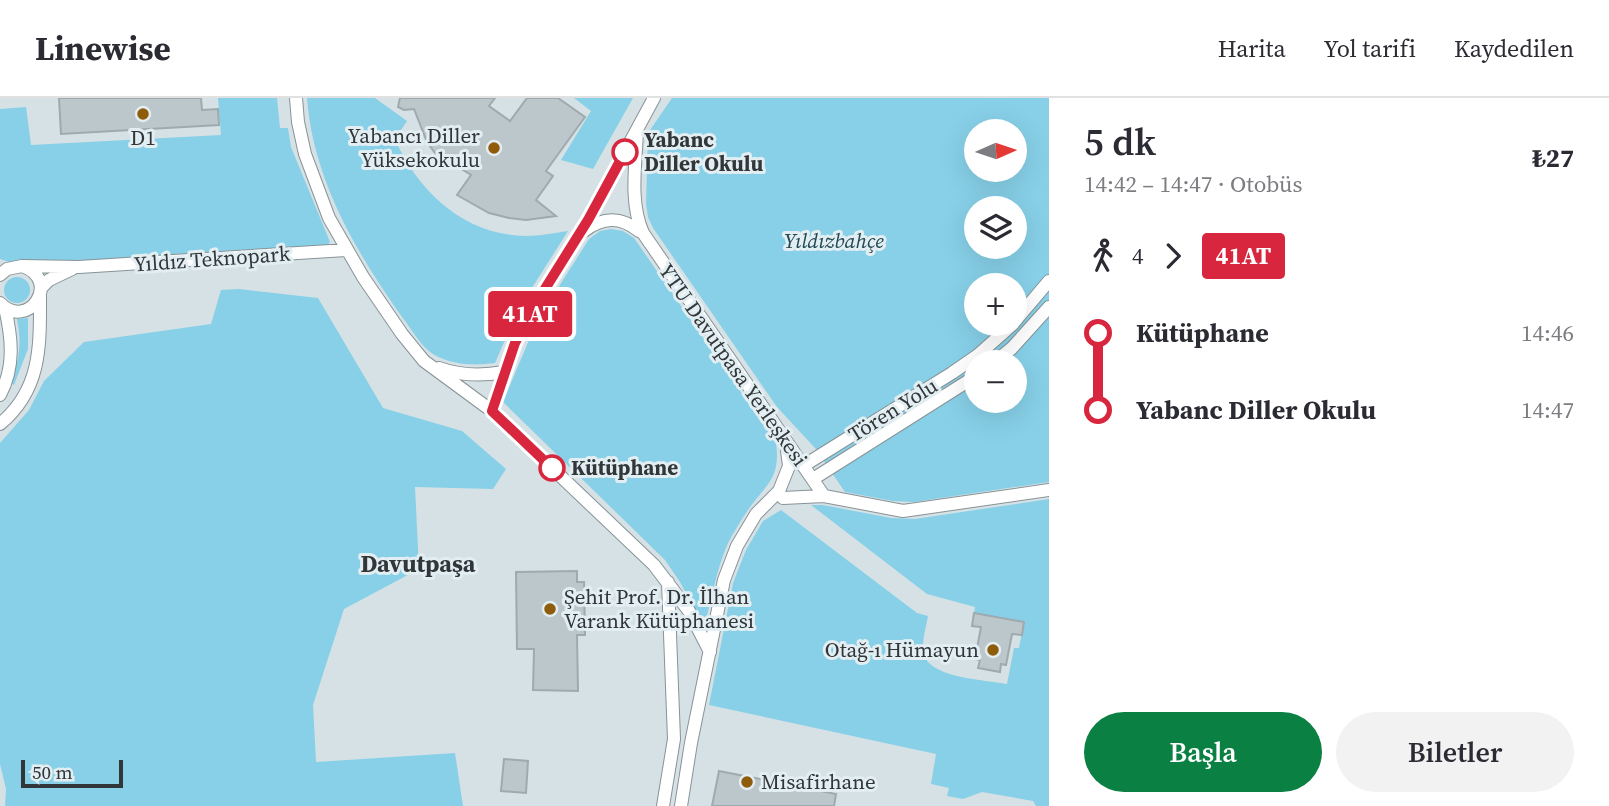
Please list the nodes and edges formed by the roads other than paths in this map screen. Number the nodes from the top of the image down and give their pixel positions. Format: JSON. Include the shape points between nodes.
{"nodes":[{"id":1,"x":296,"y":98,"type":"edge"},
{"id":2,"x":654,"y":98,"type":"edge"},
{"id":3,"x":637,"y":130,"type":"junction"},
{"id":4,"x":643,"y":233,"type":"junction"},
{"id":5,"x":580,"y":234,"type":"junction"},
{"id":6,"x":346,"y":250,"type":"junction"},
{"id":7,"x":0,"y":263,"type":"edge"},
{"id":8,"x":18,"y":266,"type":"junction"},
{"id":9,"x":79,"y":267,"type":"junction"},
{"id":10,"x":0,"y":275,"type":"edge"},
{"id":11,"x":1049,"y":281,"type":"edge"},
{"id":12,"x":40,"y":292,"type":"junction"},
{"id":13,"x":2,"y":305,"type":"edge"},
{"id":14,"x":1027,"y":307,"type":"edge"},
{"id":15,"x":1049,"y":307,"type":"edge"},
{"id":16,"x":999,"y":336,"type":"edge"},
{"id":17,"x":1010,"y":350,"type":"edge"},
{"id":18,"x":424,"y":361,"type":"junction"},
{"id":19,"x":504,"y":372,"type":"junction"},
{"id":20,"x":964,"y":384,"type":"edge"},
{"id":21,"x":0,"y":395,"type":"edge"},
{"id":22,"x":492,"y":411,"type":"junction"},
{"id":23,"x":0,"y":424,"type":"edge"},
{"id":24,"x":785,"y":439,"type":"junction"},
{"id":25,"x":803,"y":466,"type":"junction"},
{"id":26,"x":813,"y":479,"type":"junction"},
{"id":27,"x":1049,"y":490,"type":"edge"},
{"id":28,"x":824,"y":496,"type":"junction"},
{"id":29,"x":783,"y":498,"type":"dead end"},
{"id":30,"x":668,"y":581,"type":"junction"},
{"id":31,"x":710,"y":652,"type":"junction"},
{"id":32,"x":663,"y":806,"type":"edge"},
{"id":33,"x":681,"y":806,"type":"edge"}],
"edges":[{"from":1,"to":6,"type":"street","via":[[305,154]]},
{"from":2,"to":3,"type":"street","name":"YTU Davutpasa Yerleşkesi"},
{"from":3,"to":4,"type":"street","name":"YTU Davutpasa Yerleşkesi","via":[[634,202]]},
{"from":3,"to":5,"type":"street","name":"YTU Davutpasa Yerleşkesi"},
{"from":4,"to":5,"type":"street","via":[[628,222],[611,219]]},
{"from":4,"to":24,"type":"street","name":"YTU Davutpasa Yerleşkesi"},
{"from":5,"to":19,"type":"street","name":"YTU Davutpasa Yerleşkesi","via":[[528,316]]},
{"from":6,"to":9,"type":"street","name":"Yıldız Teknopark"},
{"from":6,"to":18,"type":"street"},
{"from":7,"to":8,"type":"street","name":"Yıldız Teknopark"},
{"from":8,"to":9,"type":"street","name":"Yıldız Teknopark"},
{"from":8,"to":10,"type":"street"},
{"from":8,"to":12,"type":"street","via":[[35,274]]},
{"from":9,"to":12,"type":"street","name":"Yıldız Teknopark","via":[[63,272]]},
{"from":11,"to":14,"type":"street","name":"Tören Yolu"},
{"from":12,"to":13,"type":"street","name":"Yıldız Teknopark","via":[[25,311],[11,311]]},
{"from":12,"to":23,"type":"street","via":[[40,351],[32,381]]},
{"from":13,"to":21,"type":"street","via":[[11,340],[11,364]]},
{"from":15,"to":17,"type":"street"},
{"from":16,"to":25,"type":"street","name":"Tören Yolu","via":[[952,373]]},
{"from":18,"to":19,"type":"street","via":[[462,374]]},
{"from":18,"to":22,"type":"street"},
{"from":19,"to":22,"type":"street","name":"YTU Davutpasa Yerleşkesi"},
{"from":20,"to":26,"type":"street","name":"Tören Yolu"},
{"from":22,"to":30,"type":"street"},
{"from":24,"to":25,"type":"street","name":"YTU Davutpasa Yerleşkesi"},
{"from":24,"to":31,"type":"street","via":[[789,466],[779,491],[756,514],[737,546],[724,580]]},
{"from":25,"to":26,"type":"street","name":"YTU Davutpasa Yerleşkesi"},
{"from":26,"to":28,"type":"street","name":"YTU Davutpasa Yerleşkesi"},
{"from":27,"to":28,"type":"street","name":"YTU Davutpasa Yerleşkesi","via":[[903,511]]},
{"from":28,"to":29,"type":"street","name":"YTU Davutpasa Yerleşkesi"},
{"from":30,"to":31,"type":"street"},
{"from":30,"to":32,"type":"street","via":[[674,739]]},
{"from":31,"to":33,"type":"street"}]}
